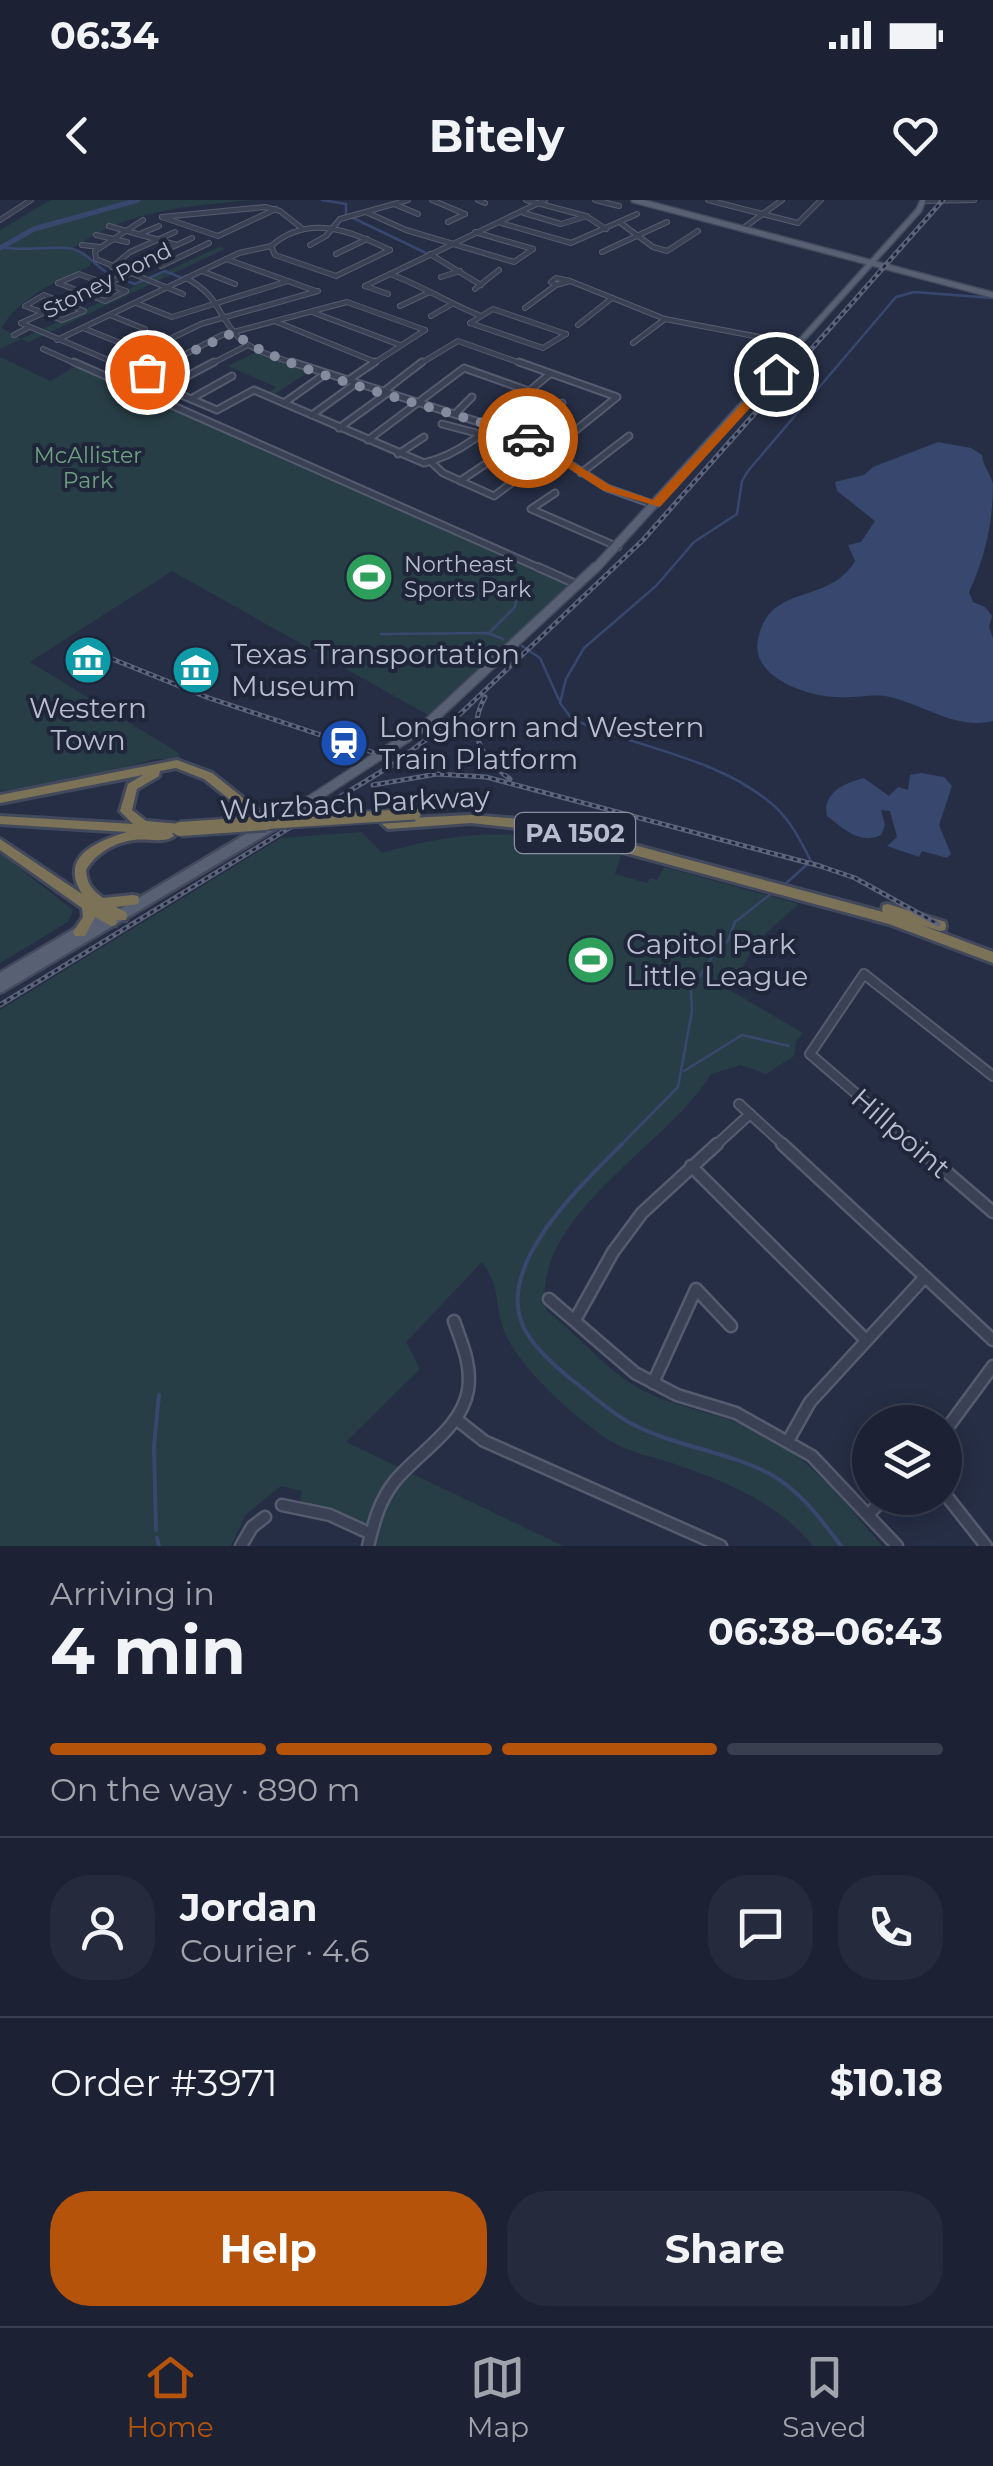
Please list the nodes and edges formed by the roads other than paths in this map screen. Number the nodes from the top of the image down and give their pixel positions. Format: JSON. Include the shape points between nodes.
{"nodes":[{"id":1,"x":31,"y":200,"type":"edge"},
{"id":2,"x":408,"y":200,"type":"edge"},
{"id":3,"x":432,"y":200,"type":"edge"},
{"id":4,"x":478,"y":200,"type":"edge"},
{"id":5,"x":526,"y":200,"type":"edge"},
{"id":6,"x":596,"y":200,"type":"edge"},
{"id":7,"x":634,"y":200,"type":"edge"},
{"id":8,"x":708,"y":200,"type":"edge"},
{"id":9,"x":765,"y":200,"type":"edge"},
{"id":10,"x":821,"y":200,"type":"edge"},
{"id":11,"x":923,"y":200,"type":"edge"},
{"id":12,"x":965,"y":200,"type":"edge"},
{"id":13,"x":974,"y":200,"type":"edge"},
{"id":14,"x":543,"y":201,"type":"edge"},
{"id":15,"x":780,"y":202,"type":"edge"},
{"id":16,"x":485,"y":203,"type":"dead end"},
{"id":17,"x":394,"y":204,"type":"junction"},
{"id":18,"x":619,"y":206,"type":"dead end"},
{"id":19,"x":276,"y":209,"type":"junction"},
{"id":20,"x":0,"y":210,"type":"edge"},
{"id":21,"x":366,"y":212,"type":"junction"},
{"id":22,"x":11,"y":213,"type":"junction"},
{"id":23,"x":523,"y":213,"type":"junction"},
{"id":24,"x":418,"y":214,"type":"dead end"},
{"id":25,"x":637,"y":214,"type":"dead end"},
{"id":26,"x":764,"y":214,"type":"junction"},
{"id":27,"x":587,"y":216,"type":"junction"},
{"id":28,"x":0,"y":220,"type":"edge"},
{"id":29,"x":142,"y":220,"type":"dead end"},
{"id":30,"x":448,"y":222,"type":"dead end"},
{"id":31,"x":667,"y":222,"type":"dead end"},
{"id":32,"x":502,"y":223,"type":"junction"},
{"id":33,"x":622,"y":224,"type":"junction"},
{"id":34,"x":108,"y":226,"type":"dead end"},
{"id":35,"x":159,"y":226,"type":"dead end"},
{"id":36,"x":332,"y":227,"type":"junction"},
{"id":37,"x":126,"y":229,"type":"junction"},
{"id":38,"x":303,"y":229,"type":"junction"},
{"id":39,"x":606,"y":229,"type":"junction"},
{"id":40,"x":742,"y":229,"type":"junction"},
{"id":41,"x":698,"y":230,"type":"dead end"},
{"id":42,"x":175,"y":232,"type":"dead end"},
{"id":43,"x":475,"y":232,"type":"junction"},
{"id":44,"x":142,"y":233,"type":"junction"},
{"id":45,"x":96,"y":236,"type":"dead end"},
{"id":46,"x":113,"y":238,"type":"junction"},
{"id":47,"x":159,"y":238,"type":"junction"},
{"id":48,"x":192,"y":238,"type":"dead end"},
{"id":49,"x":641,"y":238,"type":"junction"},
{"id":50,"x":367,"y":239,"type":"junction"},
{"id":51,"x":127,"y":242,"type":"dead end"},
{"id":52,"x":452,"y":243,"type":"junction"},
{"id":53,"x":82,"y":244,"type":"dead end"},
{"id":54,"x":209,"y":244,"type":"dead end"},
{"id":55,"x":310,"y":244,"type":"dead end"},
{"id":56,"x":175,"y":245,"type":"junction"},
{"id":57,"x":271,"y":246,"type":"junction"},
{"id":58,"x":100,"y":247,"type":"junction"},
{"id":59,"x":192,"y":252,"type":"junction"},
{"id":60,"x":602,"y":252,"type":"dead end"},
{"id":61,"x":336,"y":254,"type":"dead end"},
{"id":62,"x":430,"y":254,"type":"junction"},
{"id":63,"x":226,"y":259,"type":"junction"},
{"id":64,"x":148,"y":263,"type":"junction"},
{"id":65,"x":872,"y":263,"type":"junction"},
{"id":66,"x":112,"y":266,"type":"junction"},
{"id":67,"x":161,"y":266,"type":"junction"},
{"id":68,"x":170,"y":269,"type":"dead end"},
{"id":69,"x":499,"y":270,"type":"dead end"},
{"id":70,"x":202,"y":271,"type":"junction"},
{"id":71,"x":460,"y":271,"type":"junction"},
{"id":72,"x":130,"y":273,"type":"junction"},
{"id":73,"x":390,"y":274,"type":"junction"},
{"id":74,"x":442,"y":276,"type":"dead end"},
{"id":75,"x":186,"y":278,"type":"junction"},
{"id":76,"x":288,"y":281,"type":"junction"},
{"id":77,"x":106,"y":284,"type":"junction"},
{"id":78,"x":235,"y":284,"type":"dead end"},
{"id":79,"x":481,"y":284,"type":"junction"},
{"id":80,"x":169,"y":286,"type":"junction"},
{"id":81,"x":475,"y":289,"type":"dead end"},
{"id":82,"x":430,"y":292,"type":"junction"},
{"id":83,"x":85,"y":294,"type":"junction"},
{"id":84,"x":183,"y":294,"type":"dead end"},
{"id":85,"x":388,"y":294,"type":"dead end"},
{"id":86,"x":990,"y":295,"type":"edge"},
{"id":87,"x":612,"y":298,"type":"junction"},
{"id":88,"x":136,"y":302,"type":"junction"},
{"id":89,"x":215,"y":302,"type":"junction"},
{"id":90,"x":64,"y":303,"type":"junction"},
{"id":91,"x":452,"y":304,"type":"junction"},
{"id":92,"x":400,"y":306,"type":"dead end"},
{"id":93,"x":525,"y":308,"type":"dead end"},
{"id":94,"x":312,"y":312,"type":"junction"},
{"id":95,"x":42,"y":313,"type":"junction"},
{"id":96,"x":110,"y":315,"type":"junction"},
{"id":97,"x":431,"y":316,"type":"dead end"},
{"id":98,"x":481,"y":316,"type":"junction"},
{"id":99,"x":225,"y":317,"type":"junction"},
{"id":100,"x":665,"y":318,"type":"junction"},
{"id":101,"x":277,"y":322,"type":"junction"},
{"id":102,"x":578,"y":326,"type":"dead end"},
{"id":103,"x":29,"y":328,"type":"junction"},
{"id":104,"x":84,"y":328,"type":"junction"},
{"id":105,"x":145,"y":330,"type":"dead end"},
{"id":106,"x":235,"y":332,"type":"junction"},
{"id":107,"x":14,"y":335,"type":"dead end"},
{"id":108,"x":56,"y":341,"type":"junction"},
{"id":109,"x":118,"y":342,"type":"dead end"},
{"id":110,"x":633,"y":343,"type":"dead end"},
{"id":111,"x":248,"y":345,"type":"junction"},
{"id":112,"x":400,"y":345,"type":"junction"},
{"id":113,"x":800,"y":345,"type":"junction"},
{"id":114,"x":43,"y":349,"type":"dead end"},
{"id":115,"x":373,"y":360,"type":"junction"},
{"id":116,"x":115,"y":366,"type":"junction"},
{"id":117,"x":144,"y":373,"type":"junction"},
{"id":118,"x":326,"y":374,"type":"junction"},
{"id":119,"x":550,"y":374,"type":"junction"},
{"id":120,"x":232,"y":376,"type":"dead end"},
{"id":121,"x":347,"y":381,"type":"junction"},
{"id":122,"x":355,"y":384,"type":"junction"},
{"id":123,"x":165,"y":388,"type":"junction"},
{"id":124,"x":526,"y":390,"type":"junction"},
{"id":125,"x":384,"y":393,"type":"junction"},
{"id":126,"x":472,"y":397,"type":"dead end"},
{"id":127,"x":190,"y":399,"type":"junction"},
{"id":128,"x":284,"y":403,"type":"junction"},
{"id":129,"x":562,"y":403,"type":"dead end"},
{"id":130,"x":417,"y":404,"type":"junction"},
{"id":131,"x":513,"y":404,"type":"junction"},
{"id":132,"x":455,"y":414,"type":"junction"},
{"id":133,"x":312,"y":415,"type":"junction"},
{"id":134,"x":442,"y":424,"type":"dead end"},
{"id":135,"x":492,"y":424,"type":"junction"},
{"id":136,"x":339,"y":428,"type":"junction"},
{"id":137,"x":480,"y":434,"type":"junction"},
{"id":138,"x":630,"y":436,"type":"dead end"},
{"id":139,"x":424,"y":438,"type":"dead end"},
{"id":140,"x":368,"y":440,"type":"junction"},
{"id":141,"x":550,"y":451,"type":"junction"},
{"id":142,"x":398,"y":454,"type":"junction"},
{"id":143,"x":431,"y":462,"type":"junction"},
{"id":144,"x":487,"y":463,"type":"dead end"},
{"id":145,"x":581,"y":473,"type":"junction"},
{"id":146,"x":460,"y":481,"type":"junction"},
{"id":147,"x":514,"y":481,"type":"dead end"},
{"id":148,"x":555,"y":492,"type":"dead end"},
{"id":149,"x":656,"y":505,"type":"junction"},
{"id":150,"x":618,"y":547,"type":"junction"},
{"id":151,"x":578,"y":585,"type":"junction"},
{"id":152,"x":340,"y":781,"type":"junction"},
{"id":153,"x":0,"y":799,"type":"edge"},
{"id":154,"x":281,"y":812,"type":"joint"},
{"id":155,"x":0,"y":822,"type":"edge"},
{"id":156,"x":261,"y":822,"type":"junction"},
{"id":157,"x":174,"y":833,"type":"junction"},
{"id":158,"x":134,"y":835,"type":"junction"},
{"id":159,"x":243,"y":835,"type":"joint"},
{"id":160,"x":0,"y":844,"type":"edge"},
{"id":161,"x":759,"y":879,"type":"junction"},
{"id":162,"x":133,"y":900,"type":"joint"},
{"id":163,"x":107,"y":912,"type":"junction"},
{"id":164,"x":80,"y":932,"type":"joint"},
{"id":165,"x":993,"y":949,"type":"edge"},
{"id":166,"x":993,"y":958,"type":"edge"},
{"id":167,"x":0,"y":979,"type":"edge"},
{"id":168,"x":0,"y":988,"type":"edge"},
{"id":169,"x":993,"y":1076,"type":"edge"},
{"id":170,"x":739,"y":1104,"type":"dead end"},
{"id":171,"x":750,"y":1114,"type":"junction"},
{"id":172,"x":691,"y":1166,"type":"junction"},
{"id":173,"x":993,"y":1212,"type":"edge"},
{"id":174,"x":925,"y":1277,"type":"junction"},
{"id":175,"x":549,"y":1299,"type":"dead end"},
{"id":176,"x":576,"y":1320,"type":"junction"},
{"id":177,"x":454,"y":1321,"type":"dead end"},
{"id":178,"x":731,"y":1326,"type":"dead end"},
{"id":179,"x":866,"y":1340,"type":"junction"},
{"id":180,"x":993,"y":1340,"type":"edge"},
{"id":181,"x":993,"y":1366,"type":"edge"},
{"id":182,"x":653,"y":1383,"type":"junction"},
{"id":183,"x":962,"y":1408,"type":"edge"},
{"id":184,"x":456,"y":1419,"type":"junction"},
{"id":185,"x":788,"y":1440,"type":"junction"},
{"id":186,"x":852,"y":1495,"type":"edge"},
{"id":187,"x":282,"y":1505,"type":"dead end"},
{"id":188,"x":870,"y":1515,"type":"edge"},
{"id":189,"x":962,"y":1515,"type":"edge"},
{"id":190,"x":265,"y":1516,"type":"dead end"},
{"id":191,"x":368,"y":1539,"type":"edge"},
{"id":192,"x":241,"y":1546,"type":"edge"},
{"id":193,"x":721,"y":1546,"type":"edge"},
{"id":194,"x":897,"y":1546,"type":"edge"},
{"id":195,"x":986,"y":1546,"type":"edge"}],
"edges":[{"from":1,"to":22,"type":"street"},
{"from":2,"to":17,"type":"street"},
{"from":3,"to":30,"type":"street","via":[[465,214]]},
{"from":4,"to":16,"type":"street"},
{"from":5,"to":14,"type":"street"},
{"from":6,"to":18,"type":"street"},
{"from":7,"to":40,"type":"main road"},
{"from":8,"to":26,"type":"street"},
{"from":9,"to":15,"type":"street"},
{"from":10,"to":26,"type":"street","via":[[798,223]]},
{"from":11,"to":12,"type":"street"},
{"from":11,"to":65,"type":"main road"},
{"from":12,"to":13,"type":"street"},
{"from":14,"to":23,"type":"street"},
{"from":14,"to":27,"type":"street"},
{"from":15,"to":26,"type":"street"},
{"from":17,"to":21,"type":"street"},
{"from":17,"to":24,"type":"street"},
{"from":19,"to":19,"type":"street","via":[[216,212],[162,216],[218,236]]},
{"from":19,"to":38,"type":"street"},
{"from":20,"to":22,"type":"street"},
{"from":21,"to":36,"type":"street"},
{"from":21,"to":52,"type":"street"},
{"from":22,"to":28,"type":"street"},
{"from":23,"to":27,"type":"street","via":[[561,224]]},
{"from":23,"to":32,"type":"street"},
{"from":25,"to":33,"type":"street"},
{"from":26,"to":40,"type":"street"},
{"from":27,"to":39,"type":"street"},
{"from":29,"to":37,"type":"street"},
{"from":31,"to":49,"type":"street"},
{"from":32,"to":39,"type":"street","via":[[571,243]]},
{"from":32,"to":43,"type":"street"},
{"from":33,"to":39,"type":"street"},
{"from":33,"to":49,"type":"street"},
{"from":34,"to":37,"type":"street"},
{"from":35,"to":44,"type":"street"},
{"from":36,"to":38,"type":"street"},
{"from":36,"to":50,"type":"street"},
{"from":36,"to":55,"type":"street"},
{"from":37,"to":44,"type":"street"},
{"from":37,"to":46,"type":"street"},
{"from":38,"to":57,"type":"street"},
{"from":40,"to":65,"type":"main road"},
{"from":41,"to":49,"type":"street","via":[[667,252]]},
{"from":42,"to":47,"type":"street"},
{"from":43,"to":52,"type":"street"},
{"from":43,"to":52,"type":"street","via":[[533,250],[514,262]]},
{"from":44,"to":47,"type":"street"},
{"from":45,"to":46,"type":"street"},
{"from":46,"to":51,"type":"street"},
{"from":46,"to":58,"type":"street"},
{"from":47,"to":56,"type":"street"},
{"from":47,"to":66,"type":"street"},
{"from":48,"to":56,"type":"street","name":"Stoney Pond"},
{"from":49,"to":60,"type":"street"},
{"from":50,"to":57,"type":"street","via":[[390,250],[336,276],[275,256]]},
{"from":50,"to":61,"type":"street"},
{"from":52,"to":62,"type":"street"},
{"from":53,"to":58,"type":"street"},
{"from":54,"to":59,"type":"street"},
{"from":56,"to":59,"type":"street"},
{"from":56,"to":64,"type":"street","name":"Stoney Pond"},
{"from":57,"to":63,"type":"street"},
{"from":58,"to":66,"type":"street","via":[[96,259]]},
{"from":59,"to":67,"type":"street"},
{"from":62,"to":71,"type":"street"},
{"from":62,"to":73,"type":"street"},
{"from":63,"to":70,"type":"street"},
{"from":63,"to":76,"type":"street"},
{"from":64,"to":67,"type":"street"},
{"from":64,"to":72,"type":"street","name":"Stoney Pond"},
{"from":65,"to":86,"type":"main road"},
{"from":65,"to":113,"type":"main road"},
{"from":66,"to":72,"type":"street"},
{"from":67,"to":68,"type":"street"},
{"from":69,"to":79,"type":"street"},
{"from":70,"to":75,"type":"street"},
{"from":70,"to":78,"type":"street"},
{"from":71,"to":74,"type":"street"},
{"from":71,"to":79,"type":"street"},
{"from":72,"to":77,"type":"street","name":"Stoney Pond"},
{"from":72,"to":80,"type":"street"},
{"from":73,"to":82,"type":"street"},
{"from":73,"to":85,"type":"street","via":[[365,286]]},
{"from":75,"to":80,"type":"street"},
{"from":75,"to":89,"type":"street","via":[[205,287]]},
{"from":76,"to":89,"type":"street"},
{"from":76,"to":99,"type":"street","via":[[318,292]]},
{"from":77,"to":83,"type":"street","name":"Stoney Pond"},
{"from":77,"to":83,"type":"street","via":[[126,291],[105,300]]},
{"from":77,"to":83,"type":"street","via":[[79,274],[58,283]]},
{"from":79,"to":81,"type":"street"},
{"from":80,"to":84,"type":"street"},
{"from":80,"to":88,"type":"street"},
{"from":82,"to":91,"type":"street"},
{"from":82,"to":92,"type":"street"},
{"from":83,"to":90,"type":"street","name":"Stoney Pond"},
{"from":87,"to":93,"type":"street","via":[[570,282]]},
{"from":87,"to":100,"type":"street"},
{"from":87,"to":102,"type":"street"},
{"from":88,"to":89,"type":"street","via":[[172,317]]},
{"from":88,"to":96,"type":"street"},
{"from":89,"to":99,"type":"street"},
{"from":90,"to":95,"type":"street","name":"Stoney Pond"},
{"from":90,"to":95,"type":"street","via":[[40,295],[25,306]]},
{"from":90,"to":95,"type":"street","via":[[84,310],[62,320]]},
{"from":91,"to":97,"type":"street"},
{"from":91,"to":98,"type":"street"},
{"from":94,"to":101,"type":"street"},
{"from":94,"to":112,"type":"street"},
{"from":94,"to":112,"type":"street","via":[[347,302],[425,330]]},
{"from":95,"to":103,"type":"street","name":"Stoney Pond","via":[[21,324]]},
{"from":96,"to":104,"type":"street"},
{"from":96,"to":105,"type":"street"},
{"from":98,"to":98,"type":"street","via":[[470,323],[543,348],[566,334],[493,309]]},
{"from":99,"to":106,"type":"street"},
{"from":99,"to":116,"type":"street"},
{"from":100,"to":110,"type":"street"},
{"from":100,"to":113,"type":"street"},
{"from":101,"to":106,"type":"street"},
{"from":101,"to":115,"type":"street"},
{"from":103,"to":107,"type":"street"},
{"from":103,"to":108,"type":"street"},
{"from":104,"to":108,"type":"street"},
{"from":104,"to":109,"type":"street"},
{"from":106,"to":111,"type":"street"},
{"from":106,"to":117,"type":"street"},
{"from":108,"to":116,"type":"street"},
{"from":111,"to":118,"type":"street"},
{"from":111,"to":123,"type":"street"},
{"from":112,"to":115,"type":"street"},
{"from":113,"to":149,"type":"main road"},
{"from":114,"to":151,"type":"street"},
{"from":115,"to":121,"type":"street"},
{"from":116,"to":117,"type":"street"},
{"from":117,"to":123,"type":"street"},
{"from":118,"to":121,"type":"street"},
{"from":118,"to":128,"type":"street"},
{"from":119,"to":124,"type":"street"},
{"from":119,"to":125,"type":"street","via":[[458,341]]},
{"from":119,"to":141,"type":"street","via":[[617,398]]},
{"from":120,"to":127,"type":"street"},
{"from":121,"to":122,"type":"street"},
{"from":122,"to":125,"type":"street"},
{"from":122,"to":133,"type":"street"},
{"from":123,"to":127,"type":"street"},
{"from":124,"to":130,"type":"street","via":[[464,368]]},
{"from":124,"to":131,"type":"street"},
{"from":125,"to":130,"type":"street"},
{"from":125,"to":136,"type":"street"},
{"from":126,"to":132,"type":"street"},
{"from":127,"to":128,"type":"street","via":[[217,410],[254,390]]},
{"from":128,"to":133,"type":"street"},
{"from":129,"to":131,"type":"street","via":[[548,413]]},
{"from":130,"to":132,"type":"street"},
{"from":130,"to":140,"type":"street"},
{"from":131,"to":135,"type":"street"},
{"from":132,"to":135,"type":"street"},
{"from":133,"to":136,"type":"street"},
{"from":134,"to":137,"type":"street"},
{"from":135,"to":137,"type":"street"},
{"from":135,"to":141,"type":"street"},
{"from":136,"to":140,"type":"street"},
{"from":137,"to":143,"type":"street"},
{"from":138,"to":145,"type":"street"},
{"from":139,"to":142,"type":"street"},
{"from":140,"to":142,"type":"street"},
{"from":141,"to":145,"type":"street"},
{"from":142,"to":143,"type":"street"},
{"from":143,"to":146,"type":"street"},
{"from":144,"to":146,"type":"street"},
{"from":145,"to":149,"type":"street"},
{"from":146,"to":147,"type":"street","via":[[494,496]]},
{"from":148,"to":150,"type":"street","via":[[531,508]]},
{"from":149,"to":150,"type":"main road"},
{"from":150,"to":151,"type":"main road"},
{"from":151,"to":152,"type":"main road","via":[[426,725]]},
{"from":152,"to":154,"type":"main road"},
{"from":152,"to":156,"type":"main road"},
{"from":153,"to":156,"type":"highway","via":[[177,764],[208,776]]},
{"from":154,"to":156,"type":"highway"},
{"from":155,"to":157,"type":"highway","name":"Wurzbach Parkway","number":"PA 1502"},
{"from":155,"to":158,"type":"highway","name":"Wurzbach Parkway","number":"PA 1502"},
{"from":156,"to":157,"type":"highway","via":[[187,772],[152,774],[132,787],[125,807],[142,825]]},
{"from":156,"to":159,"type":"highway"},
{"from":156,"to":163,"type":"main road"},
{"from":157,"to":158,"type":"highway","name":"Wurzbach Parkway","number":"PA 1502"},
{"from":157,"to":161,"type":"highway","name":"Wurzbach Parkway","number":"PA 1502","bridge":true,"via":[[455,819],[545,826]]},
{"from":157,"to":161,"type":"highway","name":"Wurzbach Parkway","number":"PA 1502","bridge":true,"via":[[477,811],[535,816]]},
{"from":158,"to":163,"type":"highway","via":[[106,843],[85,860],[82,884]]},
{"from":159,"to":162,"type":"main road"},
{"from":160,"to":163,"type":"highway"},
{"from":161,"to":165,"type":"highway","name":"Wurzbach Parkway","number":"PA 1502","via":[[903,913]]},
{"from":161,"to":166,"type":"highway","name":"Wurzbach Parkway","number":"PA 1502","via":[[914,926]]},
{"from":162,"to":163,"type":"highway"},
{"from":163,"to":164,"type":"highway","via":[[90,917]]},
{"from":163,"to":168,"type":"main road"},
{"from":164,"to":167,"type":"main road"},
{"from":169,"to":173,"type":"street","name":"Hillpoint","via":[[864,974],[810,1054]]},
{"from":170,"to":171,"type":"street"},
{"from":171,"to":172,"type":"street"},
{"from":171,"to":174,"type":"street"},
{"from":172,"to":176,"type":"street","via":[[619,1242]]},
{"from":172,"to":179,"type":"street"},
{"from":174,"to":179,"type":"street"},
{"from":174,"to":180,"type":"street"},
{"from":175,"to":176,"type":"street"},
{"from":176,"to":182,"type":"street","via":[[606,1352]]},
{"from":177,"to":184,"type":"street","via":[[471,1367]]},
{"from":178,"to":182,"type":"street","via":[[696,1288]]},
{"from":179,"to":185,"type":"street","via":[[810,1402]]},
{"from":181,"to":183,"type":"street"},
{"from":182,"to":185,"type":"street"},
{"from":184,"to":191,"type":"street","via":[[384,1491]]},
{"from":184,"to":193,"type":"street","via":[[484,1441]]},
{"from":185,"to":186,"type":"street"},
{"from":187,"to":191,"type":"street","via":[[330,1515]]},
{"from":188,"to":194,"type":"street"},
{"from":189,"to":195,"type":"street"},
{"from":190,"to":192,"type":"street"}]}
